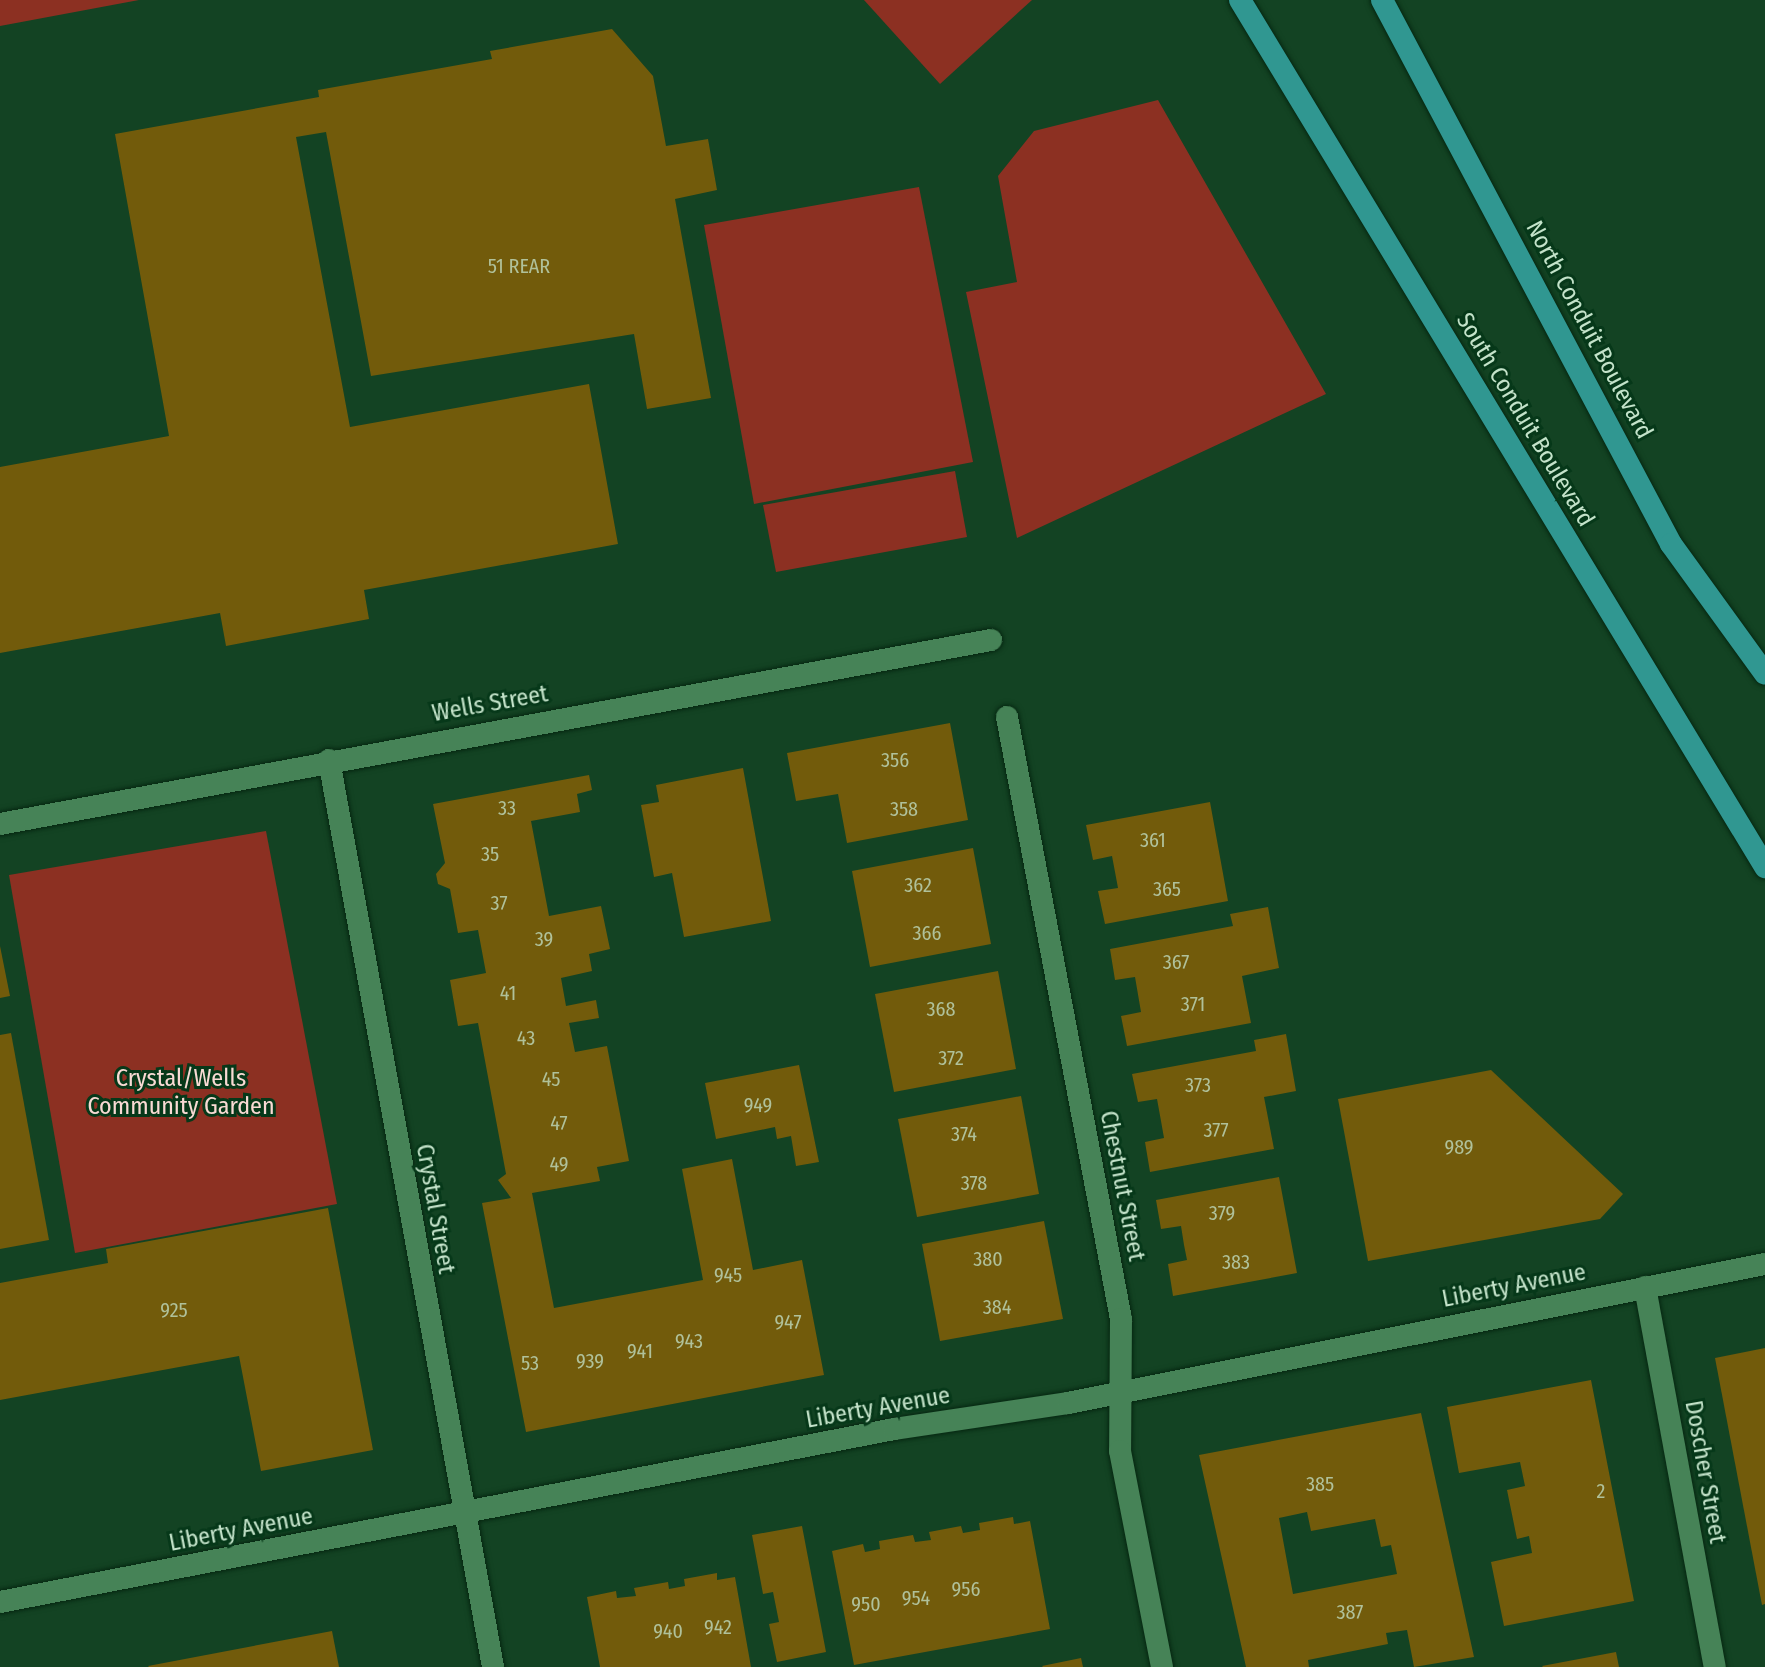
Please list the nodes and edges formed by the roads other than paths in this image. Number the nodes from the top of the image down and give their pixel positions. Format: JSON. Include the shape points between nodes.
{"nodes":[{"id":1,"x":1240,"y":0,"type":"edge"},
{"id":2,"x":1382,"y":0,"type":"edge"},
{"id":3,"x":991,"y":640,"type":"dead end"},
{"id":4,"x":1765,"y":674,"type":"edge"},
{"id":5,"x":1007,"y":717,"type":"dead end"},
{"id":6,"x":329,"y":760,"type":"junction"},
{"id":7,"x":0,"y":824,"type":"edge"},
{"id":8,"x":1765,"y":867,"type":"edge"},
{"id":9,"x":1765,"y":1264,"type":"edge"},
{"id":10,"x":1645,"y":1287,"type":"junction"},
{"id":11,"x":1121,"y":1390,"type":"junction"},
{"id":12,"x":464,"y":1514,"type":"junction"},
{"id":13,"x":0,"y":1602,"type":"edge"},
{"id":14,"x":493,"y":1667,"type":"edge"},
{"id":15,"x":1162,"y":1667,"type":"edge"},
{"id":16,"x":1715,"y":1667,"type":"edge"}],
"edges":[{"from":1,"to":8,"type":"main road","name":"South Conduit Boulevard"},
{"from":2,"to":4,"type":"main road","name":"North Conduit Boulevard","via":[[1671,544]]},
{"from":3,"to":6,"type":"street","name":"Wells Street"},
{"from":5,"to":11,"type":"street","name":"Chestnut Street","via":[[1121,1319]]},
{"from":6,"to":7,"type":"street","name":"Wells Street"},
{"from":6,"to":12,"type":"street","name":"Crystal Street"},
{"from":9,"to":10,"type":"street","name":"Liberty Avenue"},
{"from":10,"to":11,"type":"street","name":"Liberty Avenue"},
{"from":10,"to":16,"type":"street","name":"Doscher Street"},
{"from":11,"to":12,"type":"street","name":"Liberty Avenue"},
{"from":11,"to":15,"type":"street","name":"Chestnut Street","via":[[1120,1451]]},
{"from":12,"to":13,"type":"street","name":"Liberty Avenue"},
{"from":12,"to":14,"type":"street","name":"Crystal Street"}]}
